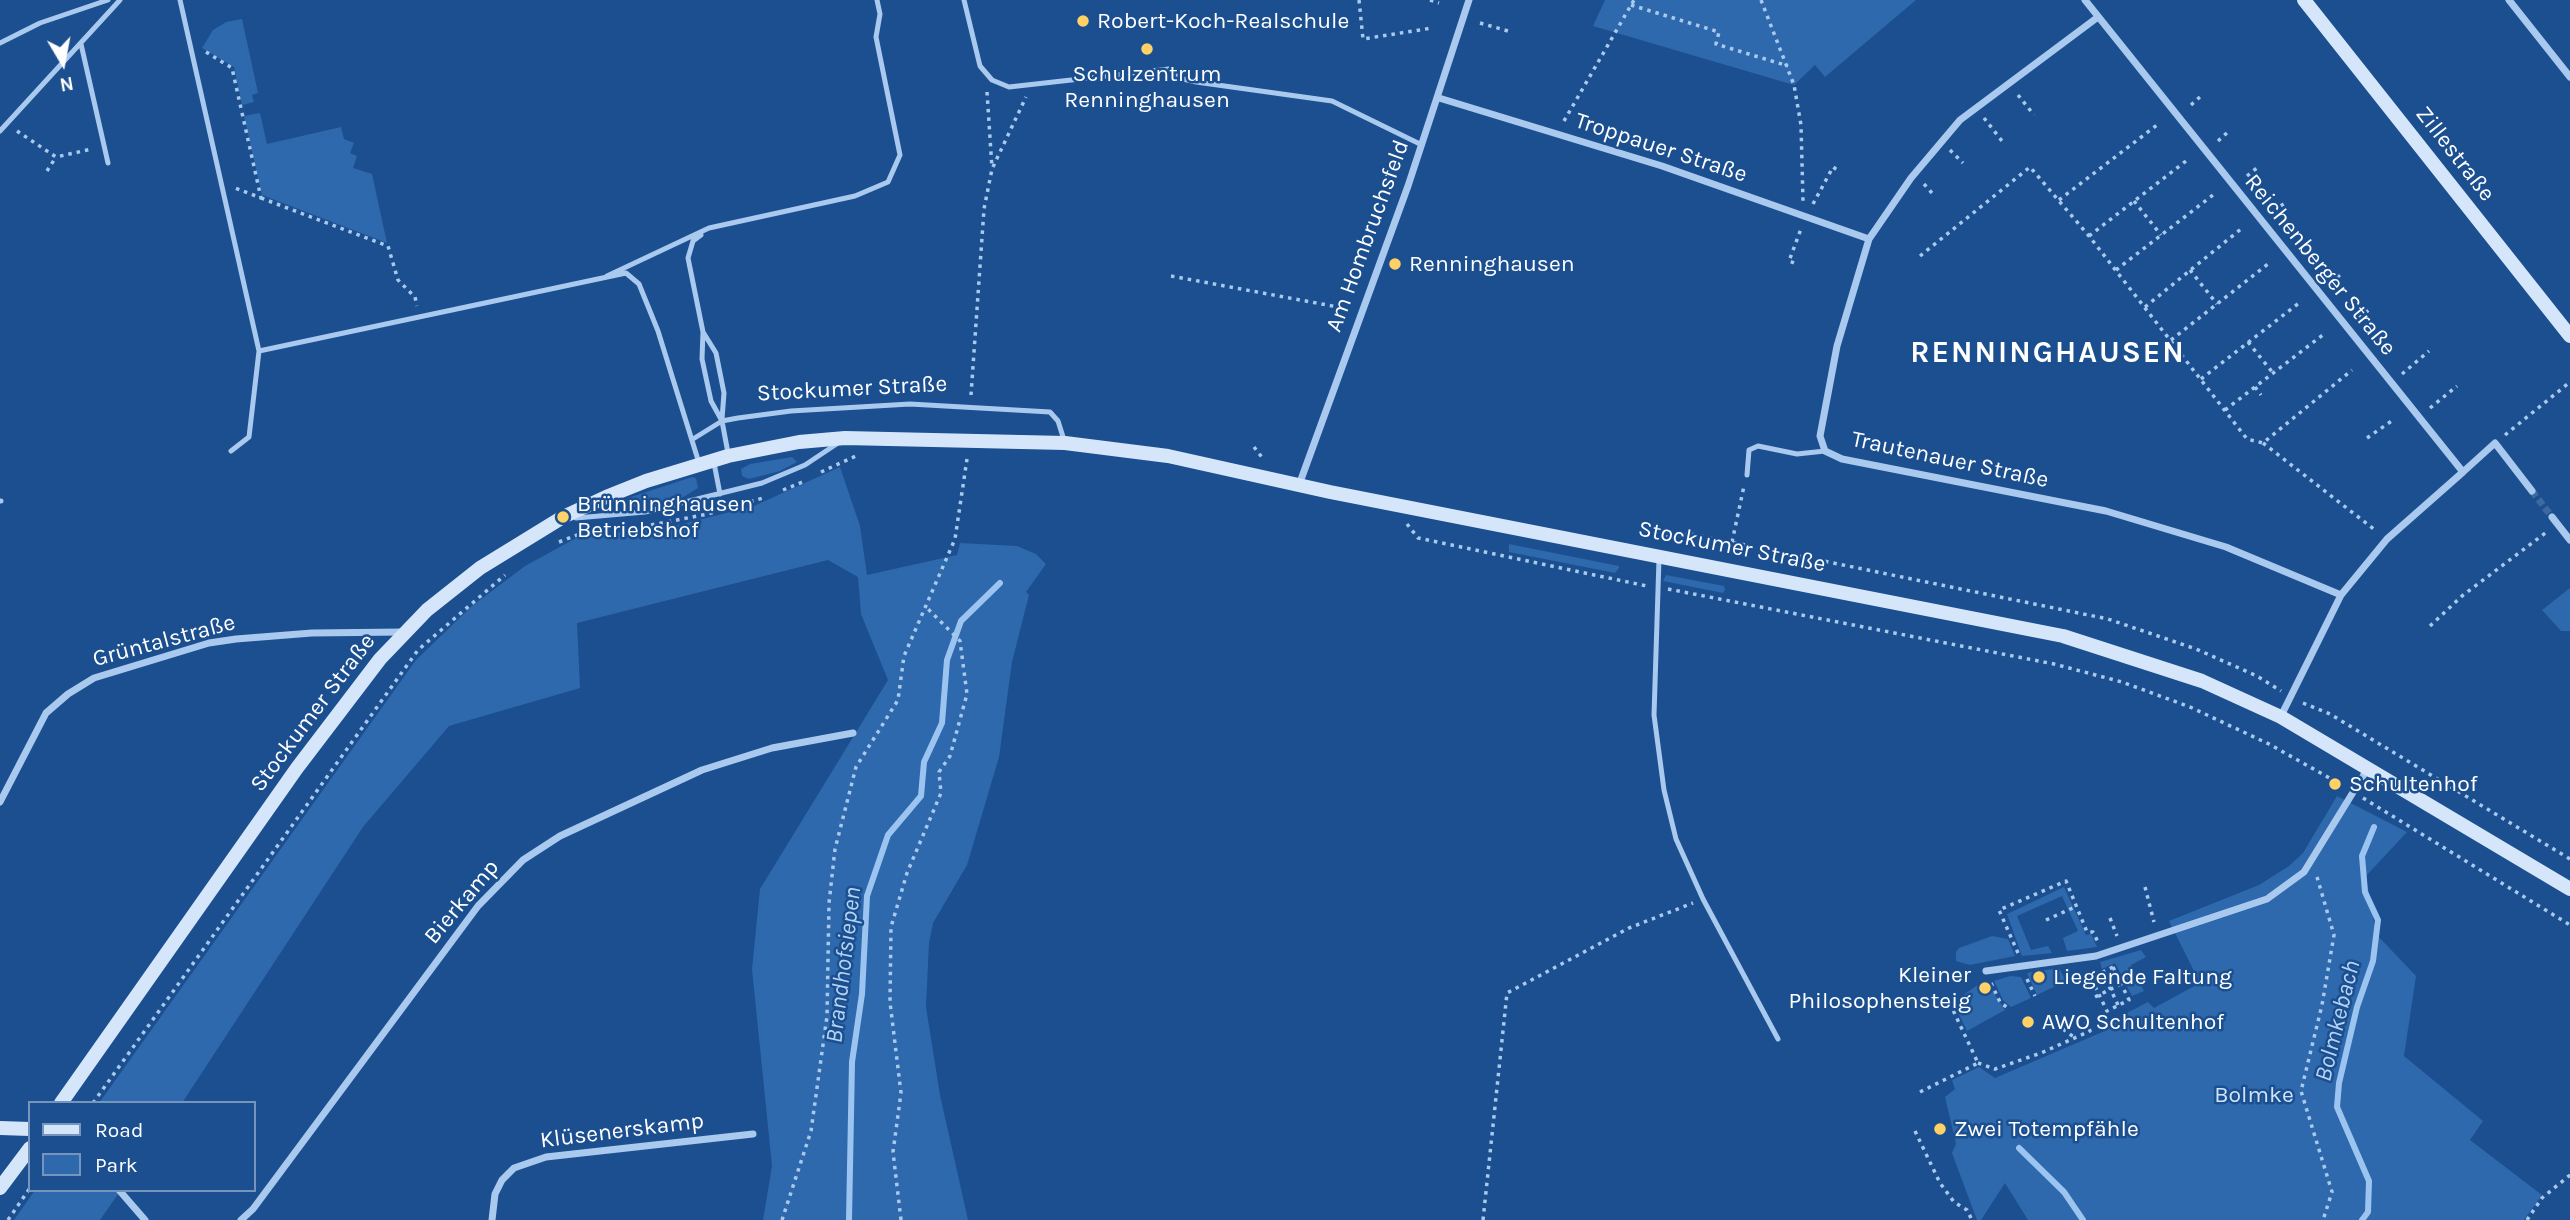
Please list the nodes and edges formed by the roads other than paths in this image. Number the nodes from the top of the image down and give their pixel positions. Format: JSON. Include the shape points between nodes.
{"nodes":[{"id":1,"x":108,"y":0,"type":"edge"},
{"id":2,"x":121,"y":0,"type":"edge"},
{"id":3,"x":180,"y":0,"type":"edge"},
{"id":4,"x":877,"y":0,"type":"edge"},
{"id":5,"x":964,"y":0,"type":"edge"},
{"id":6,"x":1469,"y":0,"type":"edge"},
{"id":7,"x":2085,"y":0,"type":"edge"},
{"id":8,"x":2304,"y":0,"type":"edge"},
{"id":9,"x":2509,"y":0,"type":"edge"},
{"id":10,"x":2098,"y":17,"type":"junction"},
{"id":11,"x":0,"y":43,"type":"edge"},
{"id":12,"x":81,"y":43,"type":"junction"},
{"id":13,"x":2570,"y":77,"type":"edge"},
{"id":14,"x":1439,"y":98,"type":"junction"},
{"id":15,"x":0,"y":131,"type":"edge"},
{"id":16,"x":1422,"y":145,"type":"junction"},
{"id":17,"x":108,"y":163,"type":"dead end"},
{"id":18,"x":709,"y":229,"type":"junction"},
{"id":19,"x":1869,"y":239,"type":"junction"},
{"id":20,"x":604,"y":277,"type":"junction"},
{"id":21,"x":704,"y":332,"type":"junction"},
{"id":22,"x":2570,"y":336,"type":"edge"},
{"id":23,"x":259,"y":351,"type":"junction"},
{"id":24,"x":722,"y":421,"type":"junction"},
{"id":25,"x":845,"y":438,"type":"junction"},
{"id":26,"x":693,"y":439,"type":"junction"},
{"id":27,"x":1065,"y":443,"type":"junction"},
{"id":28,"x":231,"y":451,"type":"dead end"},
{"id":29,"x":1825,"y":451,"type":"junction"},
{"id":30,"x":714,"y":460,"type":"junction"},
{"id":31,"x":2463,"y":472,"type":"junction"},
{"id":32,"x":1747,"y":475,"type":"road end"},
{"id":33,"x":1298,"y":485,"type":"junction"},
{"id":34,"x":2532,"y":491,"type":"tunnel mouth"},
{"id":35,"x":720,"y":494,"type":"junction"},
{"id":36,"x":2552,"y":517,"type":"tunnel mouth"},
{"id":37,"x":549,"y":525,"type":"junction"},
{"id":38,"x":2570,"y":540,"type":"edge"},
{"id":39,"x":1659,"y":556,"type":"junction"},
{"id":40,"x":2341,"y":595,"type":"junction"},
{"id":41,"x":404,"y":632,"type":"junction"},
{"id":42,"x":2281,"y":717,"type":"junction"},
{"id":43,"x":853,"y":733,"type":"dead end"},
{"id":44,"x":2368,"y":768,"type":"junction"},
{"id":45,"x":0,"y":802,"type":"edge"},
{"id":46,"x":2570,"y":889,"type":"edge"},
{"id":47,"x":1986,"y":971,"type":"road end"},
{"id":48,"x":1778,"y":1040,"type":"dead end"},
{"id":49,"x":62,"y":1101,"type":"edge"},
{"id":50,"x":0,"y":1128,"type":"edge"},
{"id":51,"x":28,"y":1129,"type":"edge"},
{"id":52,"x":753,"y":1134,"type":"dead end"},
{"id":53,"x":28,"y":1151,"type":"edge"},
{"id":54,"x":0,"y":1188,"type":"edge"},
{"id":55,"x":121,"y":1192,"type":"edge"},
{"id":56,"x":145,"y":1220,"type":"edge"},
{"id":57,"x":241,"y":1220,"type":"edge"},
{"id":58,"x":492,"y":1220,"type":"edge"}],
"edges":[{"from":1,"to":11,"type":"lane","via":[[40,23]]},
{"from":2,"to":12,"type":"lane"},
{"from":3,"to":23,"type":"lane"},
{"from":4,"to":18,"type":"lane","via":[[876,37],[900,155],[888,183],[868,193]]},
{"from":5,"to":16,"type":"lane","via":[[985,72],[1009,87],[1169,69],[1196,82],[1332,102]]},
{"from":6,"to":14,"type":"street","name":"Am Hombruchsfeld"},
{"from":7,"to":10,"type":"street","name":"Reichenberger Straße"},
{"from":8,"to":22,"type":"main road","name":"Zillestraße"},
{"from":9,"to":13,"type":"street"},
{"from":10,"to":19,"type":"street","name":"Trautenauer Straße","via":[[1960,121],[1911,178]]},
{"from":10,"to":31,"type":"street","name":"Reichenberger Straße"},
{"from":12,"to":15,"type":"lane"},
{"from":12,"to":17,"type":"lane"},
{"from":14,"to":16,"type":"street","name":"Am Hombruchsfeld"},
{"from":14,"to":19,"type":"street","name":"Troppauer Straße","via":[[1662,166]]},
{"from":16,"to":33,"type":"street","name":"Am Hombruchsfeld"},
{"from":18,"to":20,"type":"lane"},
{"from":18,"to":21,"type":"lane","via":[[693,241],[688,258]]},
{"from":19,"to":29,"type":"street","name":"Trautenauer Straße","via":[[1837,346],[1820,436]]},
{"from":20,"to":23,"type":"lane"},
{"from":20,"to":26,"type":"lane","via":[[626,273],[639,284]]},
{"from":21,"to":24,"type":"lane","via":[[702,359],[711,401]]},
{"from":21,"to":24,"type":"lane","via":[[716,353],[724,393]]},
{"from":23,"to":28,"type":"lane","via":[[249,437]]},
{"from":24,"to":26,"type":"lane","name":"Stockumer Straße"},
{"from":24,"to":27,"type":"lane","name":"Stockumer Straße","via":[[814,409],[971,406],[1050,412]]},
{"from":24,"to":30,"type":"lane"},
{"from":25,"to":27,"type":"main road","name":"Stockumer Straße"},
{"from":25,"to":30,"type":"main road","name":"Stockumer Straße","via":[[799,442]]},
{"from":25,"to":35,"type":"lane","via":[[805,465]]},
{"from":26,"to":30,"type":"lane"},
{"from":27,"to":33,"type":"main road","name":"Stockumer Straße","via":[[1168,456]]},
{"from":29,"to":32,"type":"lane","via":[[1797,454],[1758,446],[1749,450]]},
{"from":29,"to":40,"type":"street","name":"Trautenauer Straße","via":[[1842,459],[2106,511],[2226,547]]},
{"from":30,"to":35,"type":"lane"},
{"from":30,"to":37,"type":"main road","name":"Stockumer Straße","via":[[646,481]]},
{"from":31,"to":34,"type":"street","via":[[2495,443]]},
{"from":31,"to":40,"type":"street","via":[[2387,539]]},
{"from":33,"to":39,"type":"main road","name":"Stockumer Straße"},
{"from":35,"to":37,"type":"lane","via":[[645,512],[580,516]]},
{"from":36,"to":38,"type":"street"},
{"from":37,"to":41,"type":"main road","name":"Stockumer Straße","via":[[480,568]]},
{"from":39,"to":42,"type":"main road","name":"Stockumer Straße","via":[[2063,636],[2202,681]]},
{"from":39,"to":48,"type":"lane","via":[[1654,715],[1676,839]]},
{"from":40,"to":42,"type":"street"},
{"from":41,"to":45,"type":"street","name":"Grüntalstraße","via":[[312,633],[209,643],[94,678],[46,713]]},
{"from":41,"to":49,"type":"main road","name":"Stockumer Straße","via":[[297,768]]},
{"from":42,"to":44,"type":"main road","name":"Stockumer Straße"},
{"from":43,"to":57,"type":"street","name":"Bierkamp","via":[[772,748],[702,770],[580,825],[523,860],[478,905]]},
{"from":44,"to":46,"type":"main road","name":"Stockumer Straße"},
{"from":44,"to":47,"type":"street","via":[[2304,872],[2267,899],[2099,955]]},
{"from":50,"to":51,"type":"main road"},
{"from":52,"to":58,"type":"street","name":"Klüsenerskamp","via":[[546,1157],[514,1168],[502,1181]]},
{"from":53,"to":54,"type":"main road"},
{"from":55,"to":56,"type":"street"}]}
